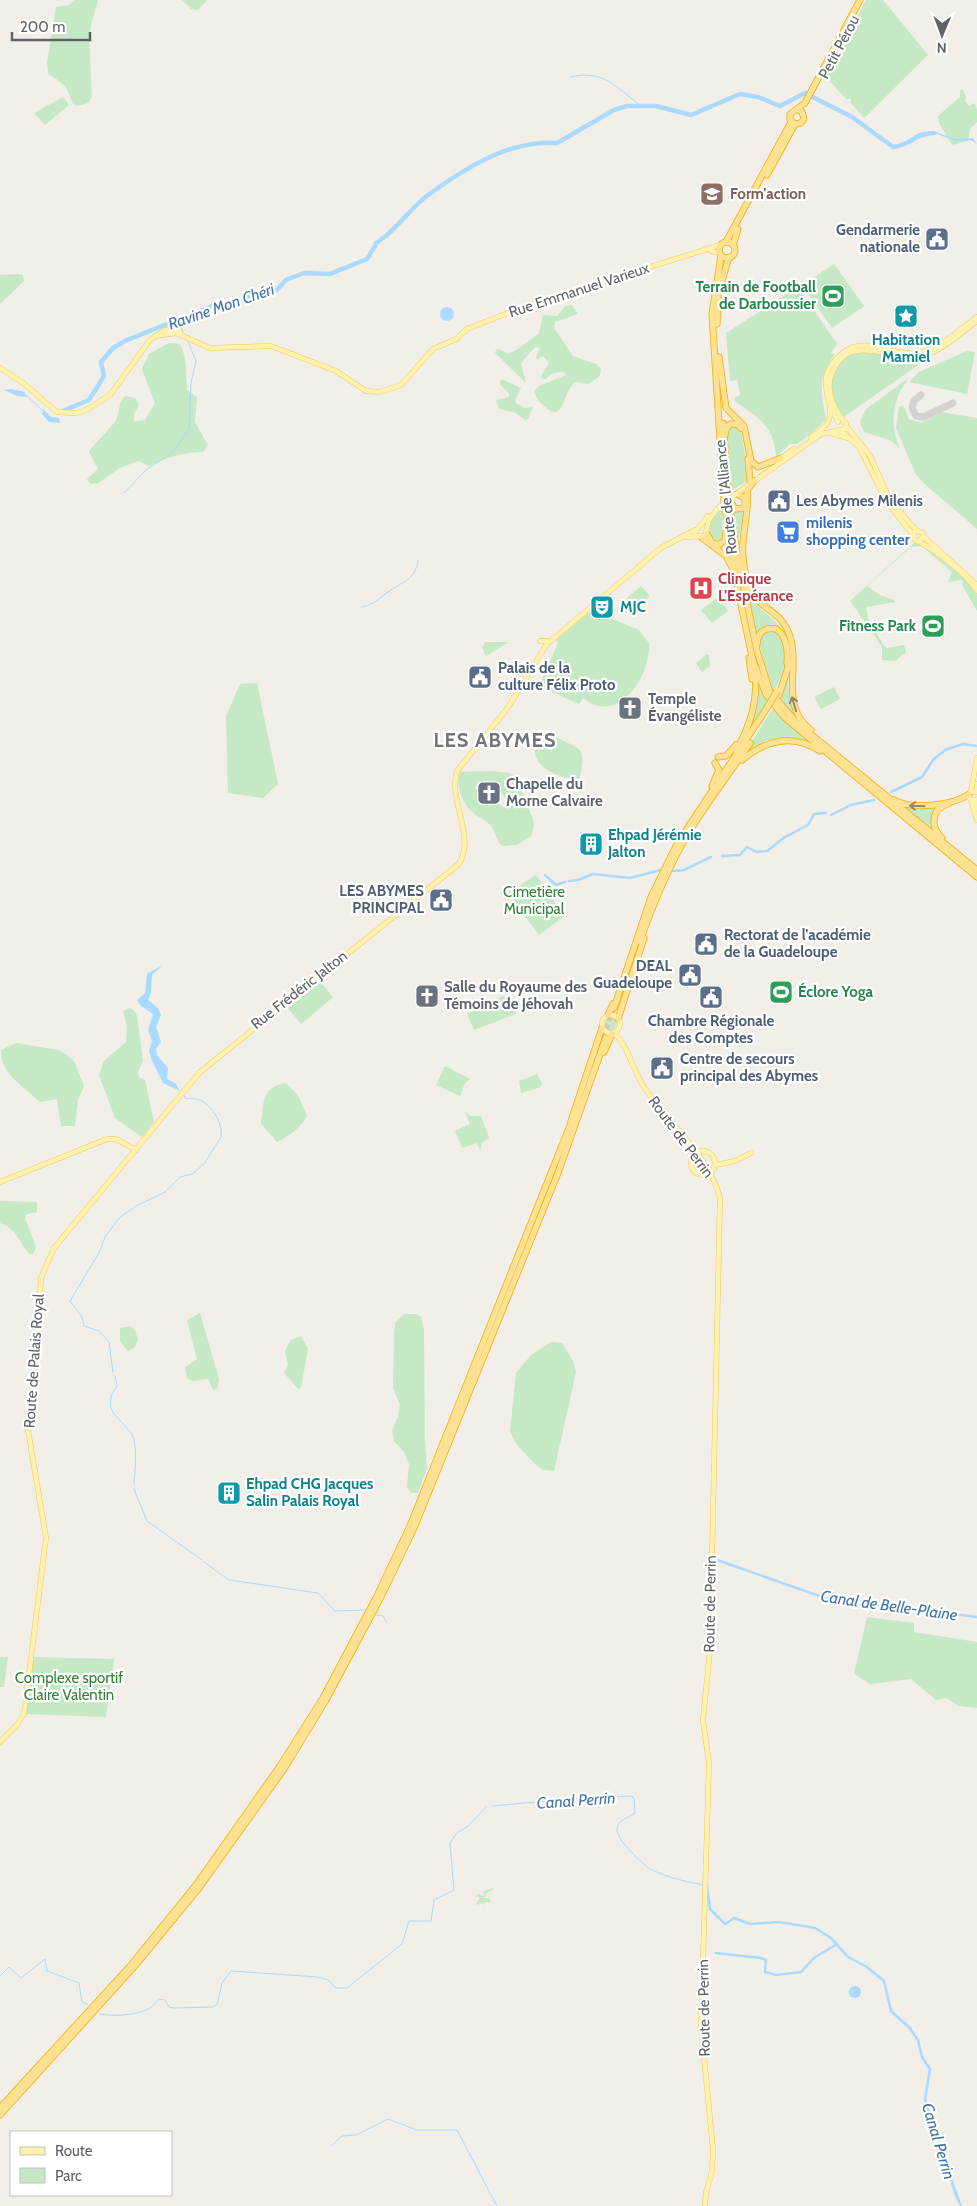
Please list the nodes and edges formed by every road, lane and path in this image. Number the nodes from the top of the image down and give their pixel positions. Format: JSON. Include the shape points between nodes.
{"nodes":[{"id":1,"x":862,"y":0,"type":"edge"},
{"id":2,"x":811,"y":95,"type":"junction"},
{"id":3,"x":798,"y":109,"type":"junction"},
{"id":4,"x":804,"y":113,"type":"junction"},
{"id":5,"x":793,"y":123,"type":"junction"},
{"id":6,"x":723,"y":244,"type":"junction"},
{"id":7,"x":733,"y":245,"type":"junction"},
{"id":8,"x":707,"y":251,"type":"junction"},
{"id":9,"x":721,"y":254,"type":"junction"},
{"id":10,"x":729,"y":258,"type":"junction"},
{"id":11,"x":977,"y":317,"type":"edge"},
{"id":12,"x":977,"y":321,"type":"edge"},
{"id":13,"x":718,"y":357,"type":"junction"},
{"id":14,"x":0,"y":368,"type":"edge"},
{"id":15,"x":827,"y":396,"type":"junction"},
{"id":16,"x":839,"y":426,"type":"junction"},
{"id":17,"x":816,"y":437,"type":"junction"},
{"id":18,"x":808,"y":440,"type":"junction"},
{"id":19,"x":855,"y":442,"type":"junction"},
{"id":20,"x":722,"y":451,"type":"junction"},
{"id":21,"x":781,"y":458,"type":"junction"},
{"id":22,"x":752,"y":481,"type":"junction"},
{"id":23,"x":728,"y":487,"type":"junction"},
{"id":24,"x":736,"y":494,"type":"junction"},
{"id":25,"x":716,"y":508,"type":"junction"},
{"id":26,"x":701,"y":526,"type":"junction"},
{"id":27,"x":695,"y":530,"type":"junction"},
{"id":28,"x":914,"y":533,"type":"junction"},
{"id":29,"x":703,"y":534,"type":"junction"},
{"id":30,"x":683,"y":537,"type":"junction"},
{"id":31,"x":922,"y":538,"type":"junction"},
{"id":32,"x":741,"y":573,"type":"junction"},
{"id":33,"x":977,"y":585,"type":"edge"},
{"id":34,"x":737,"y":586,"type":"junction"},
{"id":35,"x":977,"y":591,"type":"edge"},
{"id":36,"x":540,"y":641,"type":"dead end"},
{"id":37,"x":550,"y":641,"type":"junction"},
{"id":38,"x":749,"y":644,"type":"junction"},
{"id":39,"x":757,"y":651,"type":"junction"},
{"id":40,"x":753,"y":661,"type":"junction"},
{"id":41,"x":793,"y":663,"type":"junction"},
{"id":42,"x":778,"y":693,"type":"junction"},
{"id":43,"x":768,"y":710,"type":"junction"},
{"id":44,"x":977,"y":758,"type":"edge"},
{"id":45,"x":736,"y":764,"type":"junction"},
{"id":46,"x":847,"y":767,"type":"junction"},
{"id":47,"x":977,"y":784,"type":"edge"},
{"id":48,"x":876,"y":788,"type":"junction"},
{"id":49,"x":709,"y":792,"type":"junction"},
{"id":50,"x":977,"y":792,"type":"edge"},
{"id":51,"x":972,"y":797,"type":"edge"},
{"id":52,"x":701,"y":805,"type":"junction"},
{"id":53,"x":977,"y":809,"type":"edge"},
{"id":54,"x":977,"y":820,"type":"edge"},
{"id":55,"x":959,"y":856,"type":"junction"},
{"id":56,"x":977,"y":870,"type":"edge"},
{"id":57,"x":977,"y":878,"type":"edge"},
{"id":58,"x":643,"y":925,"type":"junction"},
{"id":59,"x":616,"y":1008,"type":"tunnel mouth"},
{"id":60,"x":608,"y":1015,"type":"junction"},
{"id":61,"x":618,"y":1019,"type":"junction"},
{"id":62,"x":602,"y":1028,"type":"junction"},
{"id":63,"x":613,"y":1033,"type":"junction"},
{"id":64,"x":605,"y":1037,"type":"tunnel mouth"},
{"id":65,"x":570,"y":1133,"type":"junction"},
{"id":66,"x":136,"y":1150,"type":"junction"},
{"id":67,"x":751,"y":1153,"type":"dead end"},
{"id":68,"x":696,"y":1154,"type":"junction"},
{"id":69,"x":715,"y":1158,"type":"junction"},
{"id":70,"x":729,"y":1162,"type":"junction"},
{"id":71,"x":715,"y":1165,"type":"junction"},
{"id":72,"x":710,"y":1173,"type":"junction"},
{"id":73,"x":0,"y":1182,"type":"edge"},
{"id":74,"x":0,"y":1742,"type":"edge"},
{"id":75,"x":0,"y":2108,"type":"edge"},
{"id":76,"x":0,"y":2114,"type":"edge"},
{"id":77,"x":705,"y":2206,"type":"edge"}],
"edges":[{"from":1,"to":2,"type":"highway","name":"Petit Pérou"},
{"from":2,"to":3,"type":"highway","name":"Petit Pérou"},
{"from":2,"to":4,"type":"highway","name":"Petit Pérou"},
{"from":3,"to":4,"type":"highway"},
{"from":3,"to":5,"type":"highway","name":"Petit Pérou","via":[[790,114]]},
{"from":4,"to":5,"type":"highway","name":"Petit Pérou","via":[[803,122]]},
{"from":5,"to":6,"type":"highway"},
{"from":5,"to":7,"type":"highway"},
{"from":6,"to":7,"type":"highway"},
{"from":6,"to":8,"type":"main road","name":"Rue Emmanuel Varieux"},
{"from":6,"to":9,"type":"highway","name":"Route de l'Alliance"},
{"from":7,"to":10,"type":"highway","name":"Route de l'Alliance","via":[[735,251]]},
{"from":8,"to":9,"type":"main road","name":"Rue Emmanuel Varieux"},
{"from":8,"to":14,"type":"main road","name":"Rue Emmanuel Varieux","via":[[515,310],[467,329],[456,339],[433,349],[410,378],[388,390],[366,391],[336,371],[271,346],[215,348],[175,330],[165,330],[156,336],[142,348],[110,395],[78,412],[57,412]]},
{"from":9,"to":10,"type":"highway"},
{"from":9,"to":20,"type":"highway","name":"Route de l'Alliance","via":[[712,314]]},
{"from":10,"to":13,"type":"highway","name":"Route de l'Alliance","via":[[720,283],[717,306]]},
{"from":11,"to":15,"type":"main road","via":[[926,351],[908,354],[866,346],[846,350],[832,363],[828,372],[825,381]]},
{"from":12,"to":16,"type":"main road","via":[[925,356],[908,357],[865,350],[846,355],[833,371],[829,387]]},
{"from":13,"to":20,"type":"highway","name":"Route de l'Alliance"},
{"from":13,"to":21,"type":"highway","via":[[726,408],[744,426],[752,463],[763,467]]},
{"from":15,"to":16,"type":"main road"},
{"from":15,"to":18,"type":"main road","via":[[828,420]]},
{"from":16,"to":17,"type":"main road"},
{"from":16,"to":18,"type":"main road"},
{"from":16,"to":19,"type":"main road"},
{"from":16,"to":28,"type":"main road","via":[[846,426],[869,454],[892,504]]},
{"from":17,"to":19,"type":"main road","via":[[835,433]]},
{"from":17,"to":22,"type":"main road"},
{"from":18,"to":21,"type":"main road"},
{"from":19,"to":28,"type":"main road","via":[[887,502]]},
{"from":20,"to":22,"type":"highway","via":[[726,429],[730,424],[737,424],[743,432]]},
{"from":20,"to":23,"type":"highway","name":"Route de l'Alliance"},
{"from":20,"to":29,"type":"highway","via":[[719,474],[726,538],[721,544],[715,544]]},
{"from":20,"to":34,"type":"highway","name":"Route de l'Alliance","via":[[724,501]]},
{"from":21,"to":22,"type":"main road"},
{"from":22,"to":24,"type":"main road"},
{"from":22,"to":41,"type":"highway","via":[[742,542],[744,564],[751,592],[775,612],[786,628],[793,647]]},
{"from":23,"to":24,"type":"highway","via":[[733,506],[742,510],[746,500]]},
{"from":23,"to":32,"type":"highway","name":"Route de l'Alliance"},
{"from":24,"to":25,"type":"main road","bridge":true},
{"from":25,"to":26,"type":"main road"},
{"from":25,"to":29,"type":"main road"},
{"from":26,"to":27,"type":"main road"},
{"from":26,"to":29,"type":"main road"},
{"from":27,"to":29,"type":"main road"},
{"from":27,"to":30,"type":"main road"},
{"from":28,"to":31,"type":"main road","via":[[922,532]]},
{"from":28,"to":31,"type":"main road","via":[[915,540]]},
{"from":29,"to":30,"type":"main road"},
{"from":29,"to":34,"type":"highway","via":[[728,559]]},
{"from":30,"to":37,"type":"main road","via":[[661,548]]},
{"from":31,"to":33,"type":"main road"},
{"from":31,"to":35,"type":"main road"},
{"from":32,"to":39,"type":"highway","name":"Route de l'Alliance"},
{"from":32,"to":42,"type":"highway","via":[[751,598],[777,620],[788,639],[790,662]]},
{"from":34,"to":38,"type":"highway","name":"Route de l'Alliance"},
{"from":36,"to":37,"type":"main road"},
{"from":37,"to":66,"type":"main road","name":"Rue Frédéric Jalton","via":[[497,724],[457,771],[456,797],[464,839],[463,857],[453,871],[218,1056],[182,1091]]},
{"from":38,"to":40,"type":"highway","name":"Route de l'Alliance"},
{"from":38,"to":49,"type":"highway","via":[[750,714],[730,753],[717,760],[719,770]]},
{"from":39,"to":42,"type":"highway","via":[[761,632],[769,628],[780,631],[788,655]]},
{"from":39,"to":46,"type":"highway","name":"Route de l'Alliance","via":[[766,683],[778,703]]},
{"from":40,"to":46,"type":"highway","name":"Route de l'Alliance","via":[[761,685],[774,707]]},
{"from":40,"to":49,"type":"highway","via":[[756,690],[750,721],[742,740]]},
{"from":41,"to":42,"type":"highway"},
{"from":46,"to":41,"type":"highway","one_way":true,"via":[[798,715],[792,694]]},
{"from":42,"to":43,"type":"highway","bridge":true},
{"from":43,"to":45,"type":"highway"},
{"from":43,"to":52,"type":"highway"},
{"from":44,"to":51,"type":"main road"},
{"from":45,"to":46,"type":"highway","via":[[760,746],[787,740],[816,748]]},
{"from":45,"to":58,"type":"highway","via":[[685,839]]},
{"from":46,"to":48,"type":"highway","name":"Route de l'Alliance"},
{"from":46,"to":57,"type":"highway","name":"Route de l'Alliance"},
{"from":47,"to":50,"type":"main road"},
{"from":51,"to":48,"type":"highway","one_way":true,"via":[[916,807],[896,801]]},
{"from":48,"to":55,"type":"highway","name":"Route de l'Alliance"},
{"from":49,"to":52,"type":"highway"},
{"from":50,"to":51,"type":"main road"},
{"from":51,"to":53,"type":"main road"},
{"from":51,"to":54,"type":"main road"},
{"from":51,"to":55,"type":"highway","via":[[942,806],[934,818],[935,830]]},
{"from":52,"to":58,"type":"highway","via":[[651,897]]},
{"from":55,"to":56,"type":"highway","name":"Route de l'Alliance"},
{"from":58,"to":59,"type":"highway"},
{"from":58,"to":60,"type":"highway","via":[[636,931]]},
{"from":58,"to":61,"type":"highway"},
{"from":60,"to":61,"type":"main road"},
{"from":60,"to":62,"type":"main road","via":[[602,1021]]},
{"from":61,"to":63,"type":"main road","via":[[619,1028]]},
{"from":62,"to":63,"type":"main road"},
{"from":62,"to":65,"type":"highway"},
{"from":63,"to":65,"type":"highway"},
{"from":63,"to":68,"type":"main road","name":"Route de Perrin","via":[[643,1086]]},
{"from":64,"to":65,"type":"highway"},
{"from":65,"to":75,"type":"highway","via":[[410,1526],[323,1698],[280,1766],[196,1884],[132,1964]]},
{"from":65,"to":76,"type":"highway","via":[[554,1182],[414,1528],[381,1598],[326,1700],[279,1777],[193,1896],[134,1967]]},
{"from":66,"to":73,"type":"main road","via":[[116,1139],[107,1139]]},
{"from":66,"to":74,"type":"main road","name":"Route de Palais Royal","via":[[54,1248],[41,1278],[28,1430],[46,1538],[26,1707],[20,1722]]},
{"from":67,"to":70,"type":"main road"},
{"from":68,"to":69,"type":"main road","via":[[707,1151]]},
{"from":68,"to":72,"type":"main road","name":"Route de Perrin"},
{"from":68,"to":72,"type":"main road","via":[[691,1162],[694,1170],[702,1175]]},
{"from":69,"to":70,"type":"main road"},
{"from":69,"to":71,"type":"main road"},
{"from":70,"to":71,"type":"main road"},
{"from":71,"to":72,"type":"main road"},
{"from":72,"to":77,"type":"main road","name":"Route de Perrin","via":[[718,1188],[721,1219],[710,1648],[703,1720],[709,1757],[701,2027],[713,2149]]}]}
